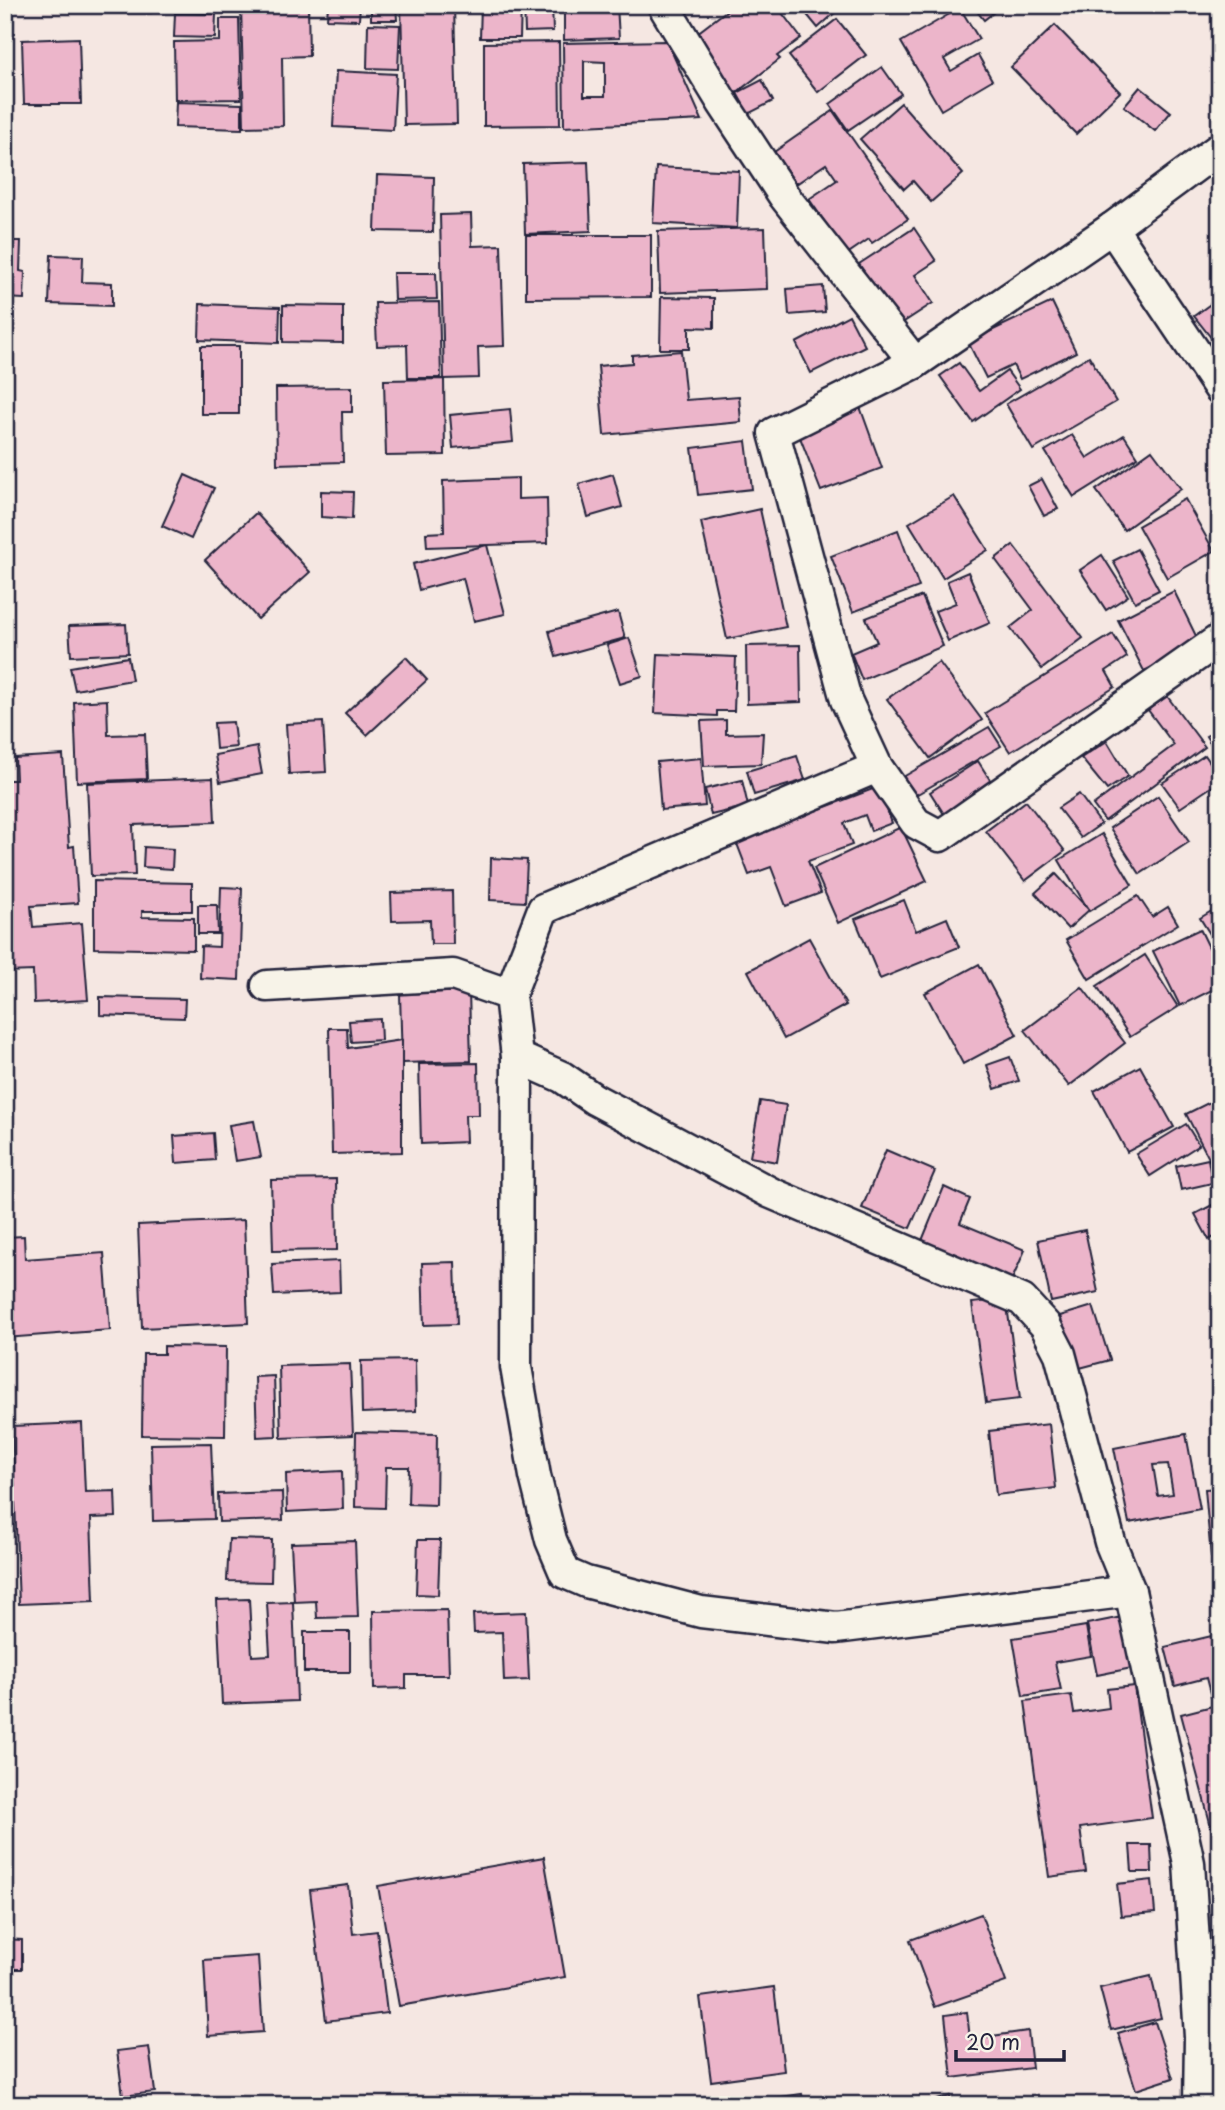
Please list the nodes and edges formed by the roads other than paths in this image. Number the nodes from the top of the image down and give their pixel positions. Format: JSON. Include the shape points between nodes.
{"nodes":[{"id":1,"x":663,"y":5,"type":"edge"},
{"id":2,"x":1220,"y":148,"type":"edge"},
{"id":3,"x":1112,"y":228,"type":"junction"},
{"id":4,"x":915,"y":363,"type":"junction"},
{"id":5,"x":1220,"y":389,"type":"edge"},
{"id":6,"x":1220,"y":639,"type":"edge"},
{"id":7,"x":877,"y":767,"type":"junction"},
{"id":8,"x":267,"y":986,"type":"dead end"},
{"id":9,"x":510,"y":995,"type":"junction"},
{"id":10,"x":517,"y":1056,"type":"junction"},
{"id":11,"x":1130,"y":1591,"type":"junction"},
{"id":12,"x":1199,"y":2105,"type":"edge"}],
"edges":[{"from":1,"to":4,"type":"street","via":[[784,196]]},
{"from":2,"to":3,"type":"street"},
{"from":3,"to":4,"type":"street"},
{"from":3,"to":5,"type":"street"},
{"from":4,"to":7,"type":"street","via":[[774,433],[846,700]]},
{"from":6,"to":7,"type":"street","via":[[940,836],[916,823]]},
{"from":7,"to":9,"type":"street","via":[[543,909]]},
{"from":8,"to":9,"type":"street","via":[[453,975]]},
{"from":9,"to":10,"type":"street"},
{"from":10,"to":11,"type":"street","via":[[771,1193],[1022,1300],[1045,1325],[1060,1354],[1110,1542]]},
{"from":10,"to":11,"type":"street","via":[[516,1367],[535,1476],[551,1540],[565,1573],[701,1612],[836,1628]]},
{"from":11,"to":12,"type":"street","via":[[1189,1863],[1200,2037]]}]}
